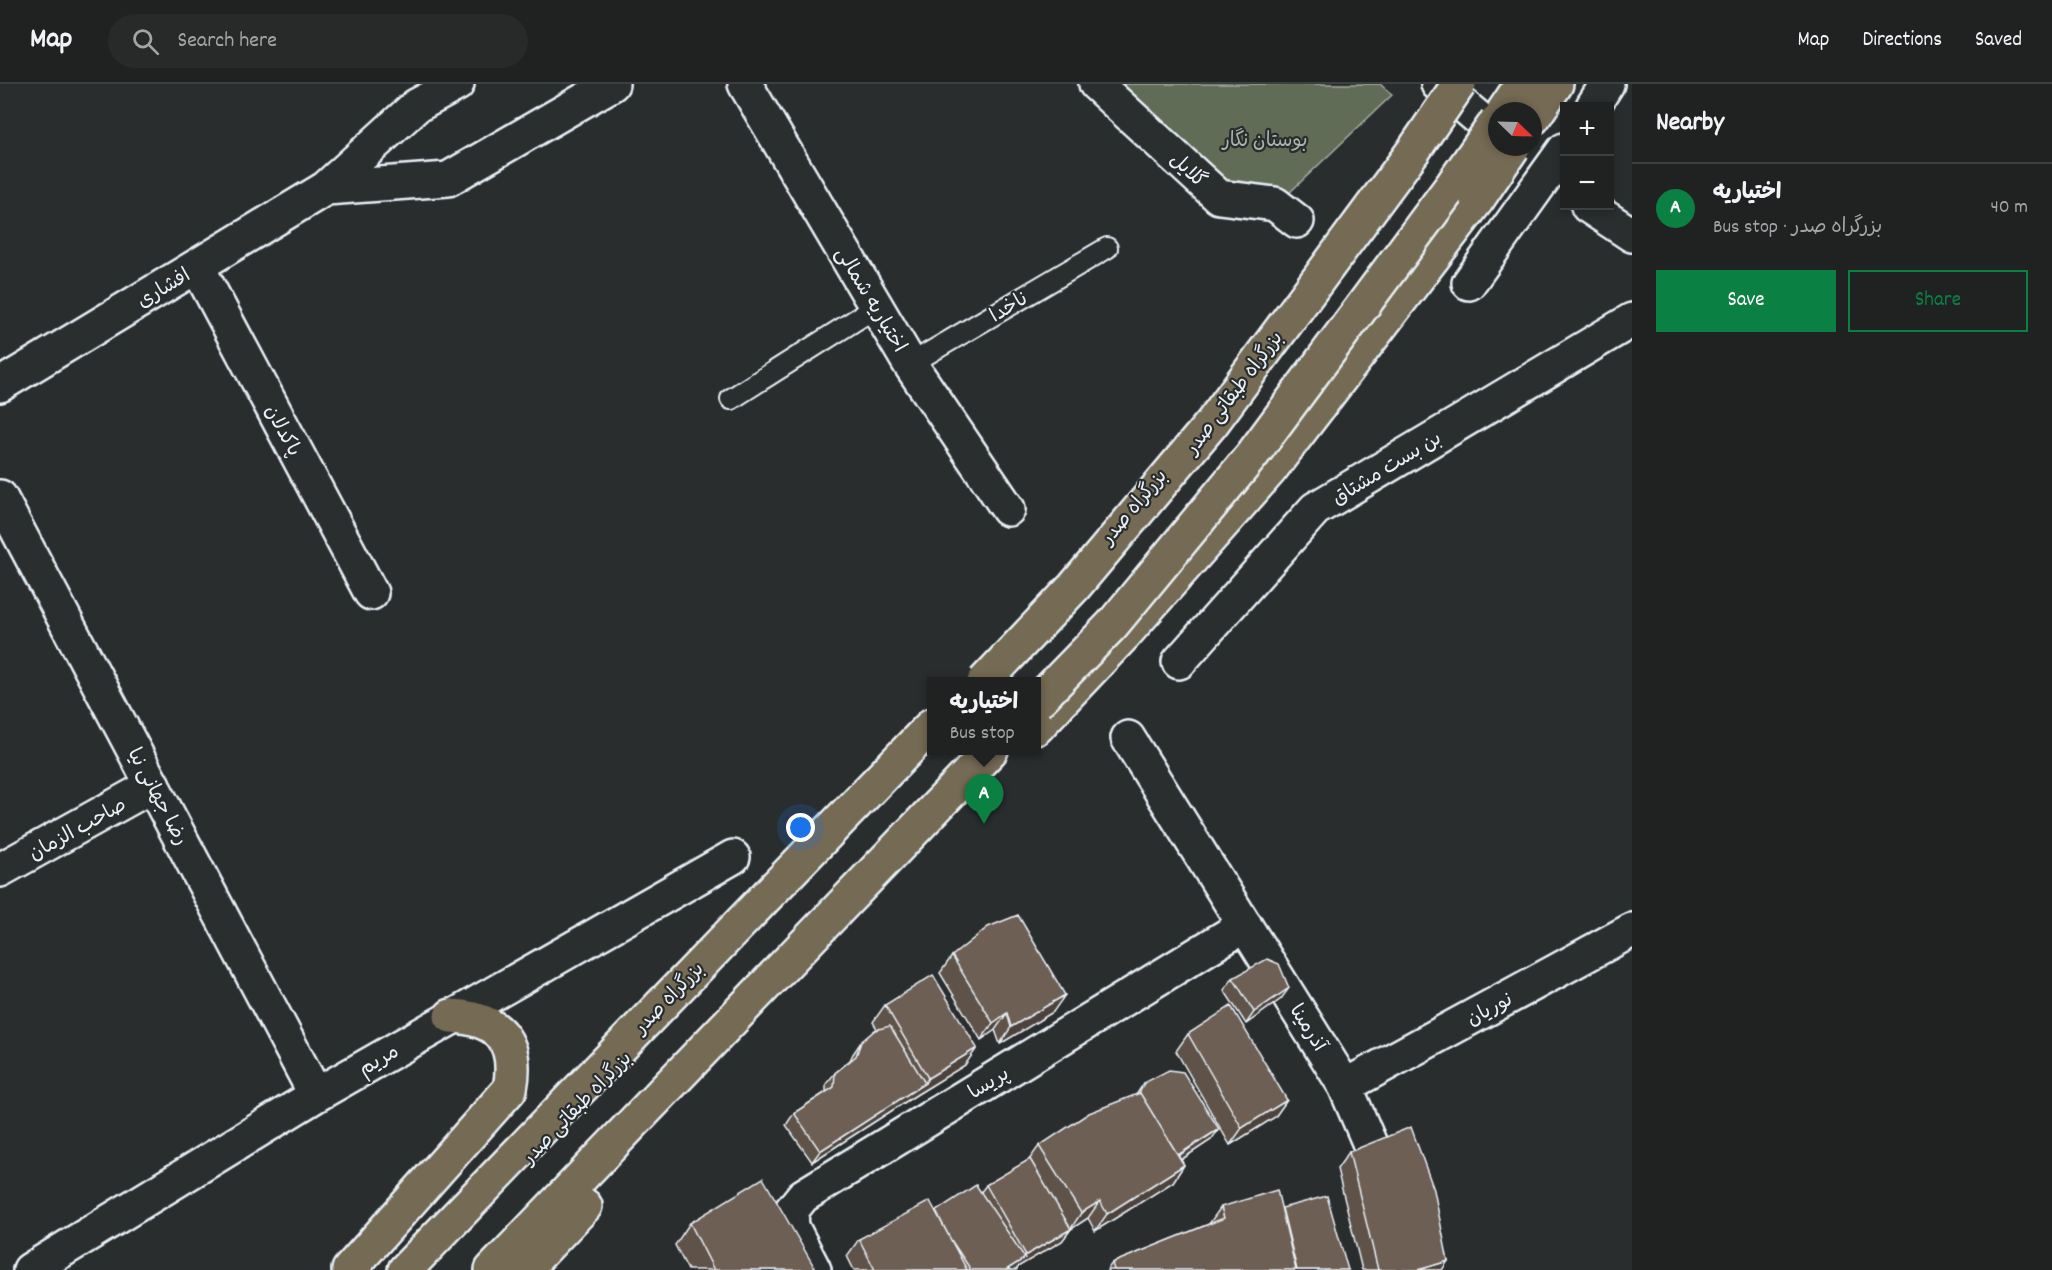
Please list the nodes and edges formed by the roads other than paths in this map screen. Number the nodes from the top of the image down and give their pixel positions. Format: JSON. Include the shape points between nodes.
{"nodes":[{"id":1,"x":457,"y":84,"type":"edge"},
{"id":2,"x":612,"y":84,"type":"edge"},
{"id":3,"x":745,"y":84,"type":"edge"},
{"id":4,"x":1096,"y":84,"type":"edge"},
{"id":5,"x":1438,"y":84,"type":"edge"},
{"id":6,"x":1447,"y":84,"type":"edge"},
{"id":7,"x":1459,"y":84,"type":"edge"},
{"id":8,"x":1522,"y":84,"type":"edge"},
{"id":9,"x":1556,"y":84,"type":"edge"},
{"id":10,"x":1607,"y":84,"type":"edge"},
{"id":11,"x":1510,"y":102,"type":"edge"},
{"id":12,"x":1596,"y":102,"type":"edge"},
{"id":13,"x":1542,"y":105,"type":"edge"},
{"id":14,"x":1488,"y":127,"type":"edge"},
{"id":15,"x":1488,"y":134,"type":"edge"},
{"id":16,"x":1506,"y":156,"type":"edge"},
{"id":17,"x":1523,"y":156,"type":"edge"},
{"id":18,"x":1563,"y":156,"type":"edge"},
{"id":19,"x":1556,"y":183,"type":"edge"},
{"id":20,"x":326,"y":189,"type":"junction"},
{"id":21,"x":1594,"y":210,"type":"edge"},
{"id":22,"x":1297,"y":221,"type":"dead end"},
{"id":23,"x":1632,"y":235,"type":"edge"},
{"id":24,"x":1107,"y":248,"type":"dead end"},
{"id":25,"x":197,"y":266,"type":"junction"},
{"id":26,"x":1469,"y":283,"type":"dead end"},
{"id":27,"x":876,"y":307,"type":"junction"},
{"id":28,"x":1632,"y":320,"type":"edge"},
{"id":29,"x":910,"y":364,"type":"junction"},
{"id":30,"x":0,"y":385,"type":"edge"},
{"id":31,"x":731,"y":399,"type":"dead end"},
{"id":32,"x":0,"y":497,"type":"edge"},
{"id":33,"x":1008,"y":509,"type":"dead end"},
{"id":34,"x":371,"y":593,"type":"dead end"},
{"id":35,"x":1179,"y":662,"type":"dead end"},
{"id":36,"x":977,"y":677,"type":"edge"},
{"id":37,"x":988,"y":677,"type":"edge"},
{"id":38,"x":1041,"y":698,"type":"edge"},
{"id":39,"x":1041,"y":723,"type":"edge"},
{"id":40,"x":927,"y":730,"type":"edge"},
{"id":41,"x":1128,"y":738,"type":"dead end"},
{"id":42,"x":927,"y":741,"type":"edge"},
{"id":43,"x":986,"y":755,"type":"edge"},
{"id":44,"x":1010,"y":755,"type":"edge"},
{"id":45,"x":153,"y":785,"type":"junction"},
{"id":46,"x":733,"y":857,"type":"dead end"},
{"id":47,"x":4,"y":860,"type":"edge"},
{"id":48,"x":1245,"y":925,"type":"junction"},
{"id":49,"x":1632,"y":930,"type":"edge"},
{"id":50,"x":451,"y":1017,"type":"junction"},
{"id":51,"x":1345,"y":1086,"type":"junction"},
{"id":52,"x":316,"y":1095,"type":"junction"},
{"id":53,"x":30,"y":1270,"type":"edge"},
{"id":54,"x":349,"y":1270,"type":"edge"},
{"id":55,"x":405,"y":1270,"type":"edge"},
{"id":56,"x":420,"y":1270,"type":"edge"},
{"id":57,"x":492,"y":1270,"type":"edge"},
{"id":58,"x":524,"y":1270,"type":"edge"},
{"id":59,"x":813,"y":1270,"type":"edge"},
{"id":60,"x":1424,"y":1270,"type":"edge"}],
"edges":[{"from":1,"to":20,"type":"street","name":"افشاری","via":[[416,106]]},
{"from":2,"to":20,"type":"street","name":"افشاری","via":[[447,179]]},
{"from":3,"to":27,"type":"street","name":"اختیاریه شمالی"},
{"from":4,"to":22,"type":"street","name":"گلایل","via":[[1219,197],[1275,204]]},
{"from":5,"to":14,"type":"street"},
{"from":6,"to":36,"type":"highway","name":"بزرگراه صدر","via":[[1207,418],[1069,582]]},
{"from":7,"to":37,"type":"highway","name":"بزرگراه طبقاتی صدر","bridge":true,"via":[[1212,423],[1074,587]]},
{"from":8,"to":11,"type":"highway"},
{"from":9,"to":13,"type":"highway"},
{"from":10,"to":12,"type":"street"},
{"from":15,"to":38,"type":"highway","bridge":true,"via":[[1253,454],[1112,625]]},
{"from":16,"to":39,"type":"highway","bridge":true,"via":[[1477,200],[1270,470]]},
{"from":17,"to":19,"type":"street"},
{"from":18,"to":19,"type":"street"},
{"from":19,"to":26,"type":"street"},
{"from":20,"to":25,"type":"street","name":"افشاری"},
{"from":21,"to":23,"type":"street"},
{"from":24,"to":29,"type":"lane","name":"ناخدا"},
{"from":25,"to":30,"type":"street","name":"افشاری"},
{"from":25,"to":34,"type":"street","name":"پاکدلان"},
{"from":27,"to":29,"type":"street","name":"اختیاریه شمالی"},
{"from":27,"to":31,"type":"lane"},
{"from":28,"to":35,"type":"street","name":"بن بست مشتاق","via":[[1315,509]]},
{"from":29,"to":33,"type":"street","name":"اختیاریه شمالی"},
{"from":32,"to":45,"type":"street","name":"رضا جهانی نیا"},
{"from":40,"to":55,"type":"highway","name":"بزرگراه صدر"},
{"from":41,"to":48,"type":"street","name":"آذرمینا"},
{"from":42,"to":56,"type":"highway","name":"بزرگراه طبقاتی صدر"},
{"from":43,"to":57,"type":"highway"},
{"from":44,"to":58,"type":"highway"},
{"from":45,"to":47,"type":"street","name":"صاحب الزمان"},
{"from":45,"to":52,"type":"street","name":"رضا جهانی نیا"},
{"from":46,"to":50,"type":"street","name":"مریم"},
{"from":48,"to":51,"type":"street","name":"آذرمینا"},
{"from":48,"to":59,"type":"street","name":"پریسا","via":[[802,1196],[791,1211],[792,1227]]},
{"from":49,"to":51,"type":"street","name":"نوریان"},
{"from":50,"to":52,"type":"street","name":"مریم"},
{"from":50,"to":54,"type":"highway","via":[[474,1017],[494,1027],[508,1044],[514,1067],[510,1089]]},
{"from":51,"to":60,"type":"street","name":"آذرمینا"},
{"from":52,"to":53,"type":"street","name":"مریم"}]}
